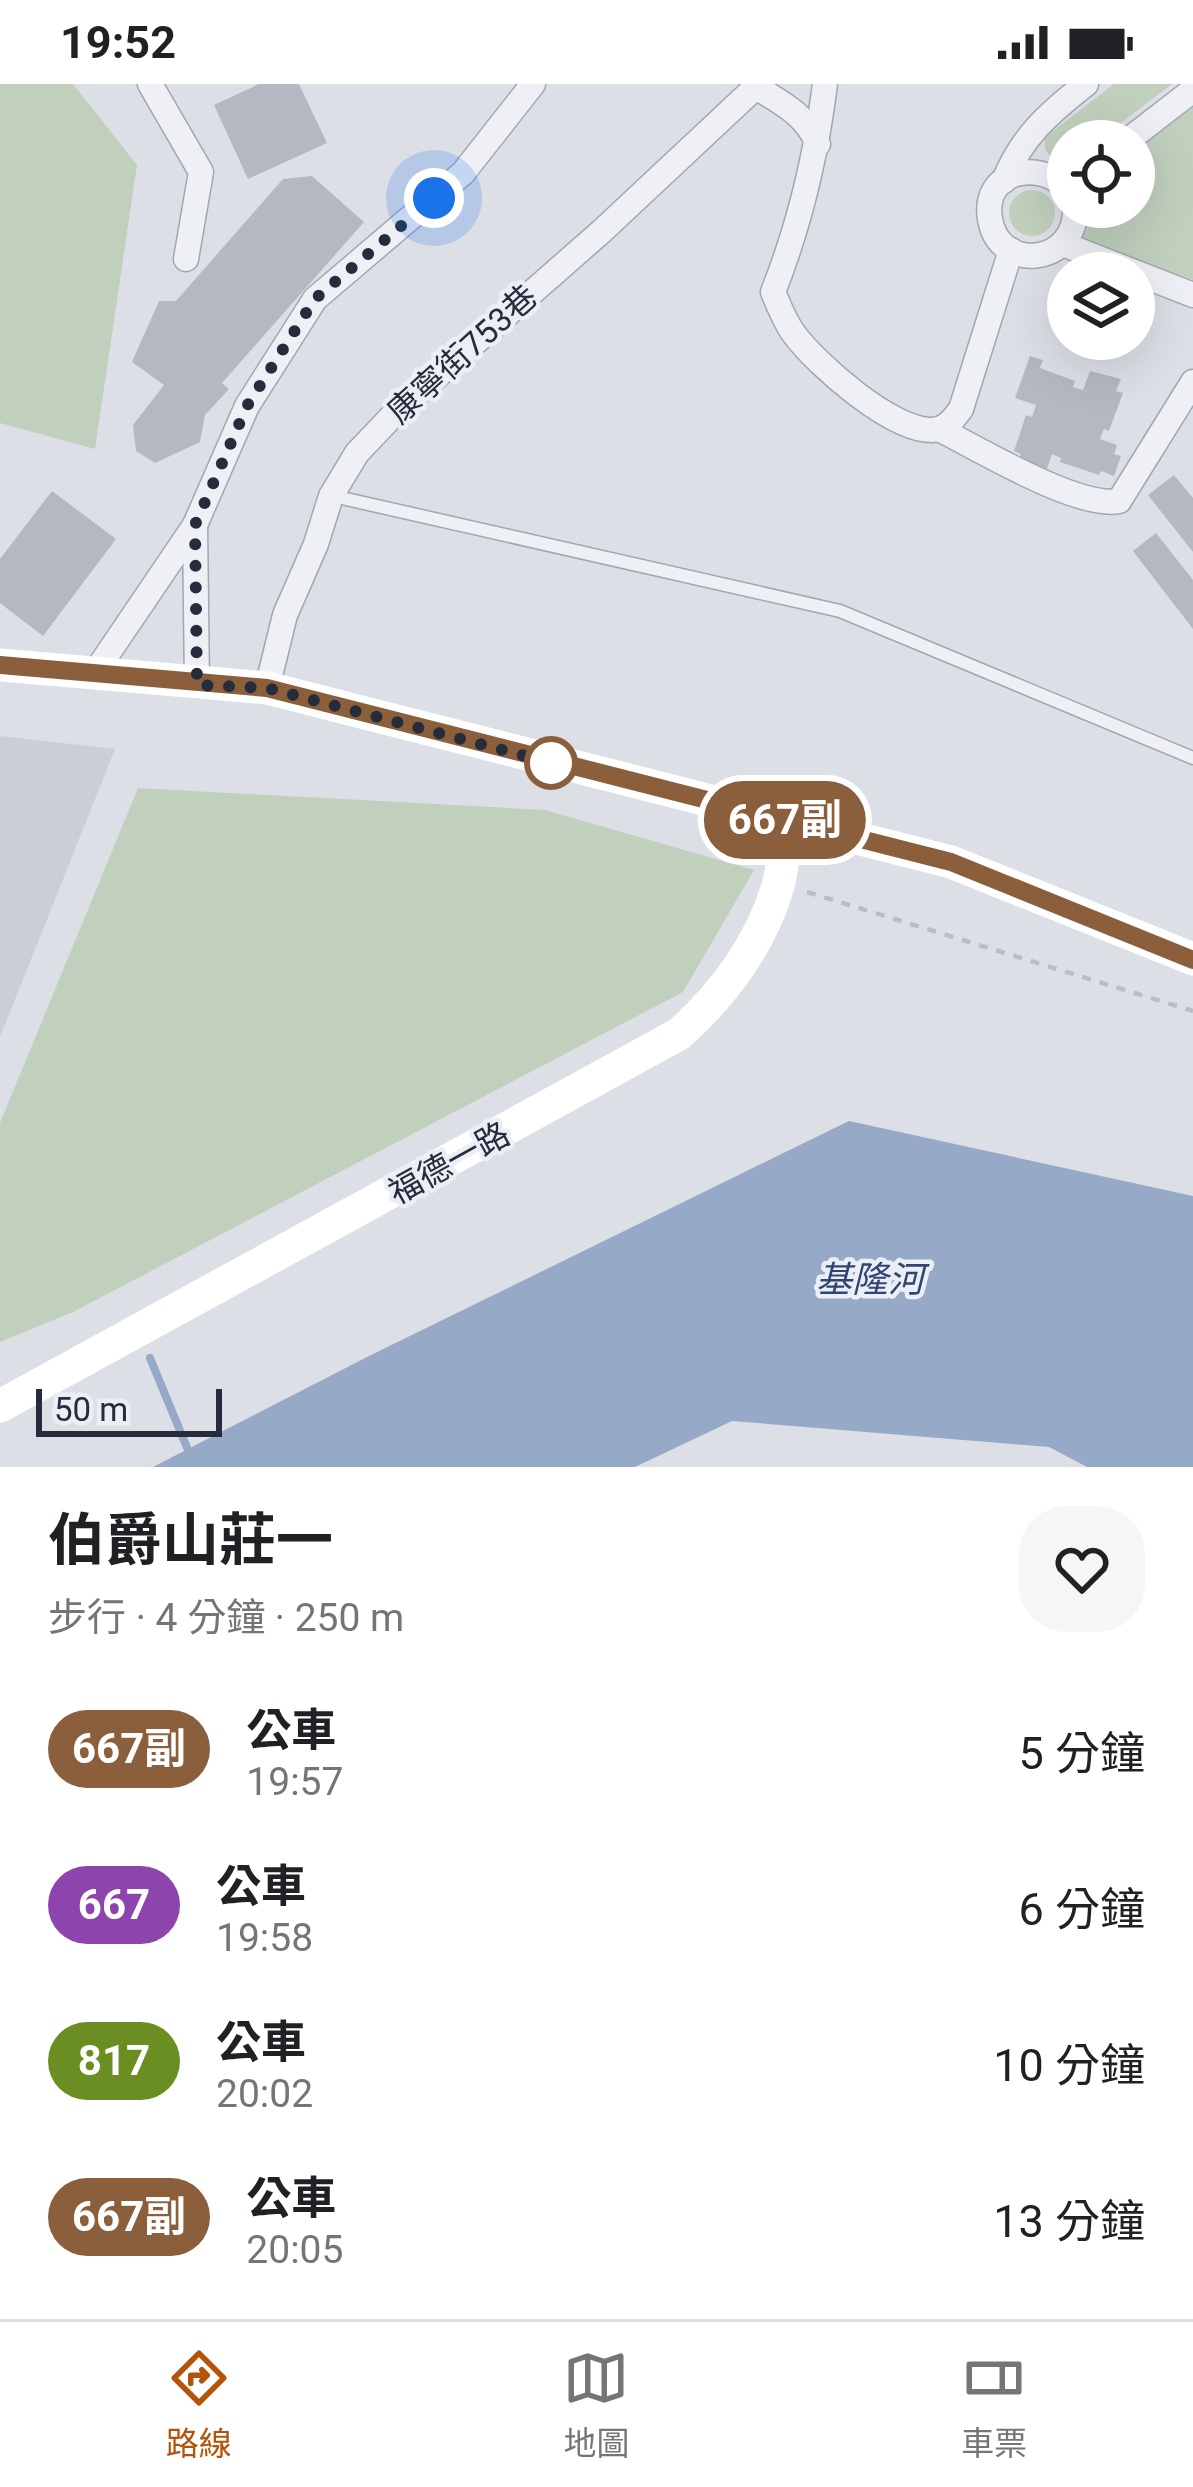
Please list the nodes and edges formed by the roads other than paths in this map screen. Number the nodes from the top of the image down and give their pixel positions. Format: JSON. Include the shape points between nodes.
{"nodes":[{"id":1,"x":150,"y":84,"type":"edge"},
{"id":2,"x":533,"y":84,"type":"edge"},
{"id":3,"x":825,"y":84,"type":"edge"},
{"id":4,"x":1086,"y":84,"type":"edge"},
{"id":5,"x":757,"y":86,"type":"edge"},
{"id":6,"x":1193,"y":90,"type":"edge"},
{"id":7,"x":1154,"y":120,"type":"edge"},
{"id":8,"x":818,"y":144,"type":"junction"},
{"id":9,"x":1047,"y":173,"type":"edge"},
{"id":10,"x":1004,"y":181,"type":"junction"},
{"id":11,"x":1072,"y":228,"type":"edge"},
{"id":12,"x":1063,"y":244,"type":"junction"},
{"id":13,"x":1011,"y":250,"type":"junction"},
{"id":14,"x":186,"y":259,"type":"dead end"},
{"id":15,"x":1193,"y":295,"type":"edge"},
{"id":16,"x":1193,"y":382,"type":"edge"},
{"id":17,"x":939,"y":429,"type":"junction"},
{"id":18,"x":332,"y":496,"type":"junction"},
{"id":19,"x":195,"y":525,"type":"junction"},
{"id":20,"x":0,"y":665,"type":"edge"},
{"id":21,"x":94,"y":674,"type":"junction"},
{"id":22,"x":197,"y":685,"type":"junction"},
{"id":23,"x":267,"y":688,"type":"junction"},
{"id":24,"x":1193,"y":758,"type":"edge"},
{"id":25,"x":786,"y":820,"type":"junction"},
{"id":26,"x":1193,"y":959,"type":"edge"},
{"id":27,"x":0,"y":1406,"type":"edge"}],
"edges":[{"from":1,"to":14,"type":"street","via":[[201,172]]},
{"from":2,"to":19,"type":"street","via":[[463,173],[315,299],[247,406]]},
{"from":3,"to":8,"type":"street"},
{"from":4,"to":10,"type":"street","via":[[1042,119]]},
{"from":5,"to":8,"type":"street","via":[[796,112]]},
{"from":5,"to":18,"type":"street","name":"康寧街753巷","via":[[397,411],[357,453]]},
{"from":6,"to":7,"type":"street"},
{"from":8,"to":17,"type":"street","via":[[796,236],[772,292],[793,332],[859,398],[915,428]]},
{"from":9,"to":10,"type":"street","via":[[1030,170]]},
{"from":10,"to":13,"type":"street","via":[[990,220]]},
{"from":11,"to":12,"type":"street"},
{"from":12,"to":13,"type":"street","via":[[1044,255]]},
{"from":12,"to":15,"type":"street"},
{"from":13,"to":17,"type":"street","via":[[961,409]]},
{"from":16,"to":17,"type":"street","via":[[1119,501],[1103,504]]},
{"from":18,"to":23,"type":"street","name":"康寧街753巷","via":[[284,615]]},
{"from":18,"to":24,"type":"lane","via":[[840,610]]},
{"from":19,"to":21,"type":"street"},
{"from":19,"to":22,"type":"street"},
{"from":20,"to":21,"type":"street"},
{"from":21,"to":22,"type":"street"},
{"from":22,"to":23,"type":"street"},
{"from":23,"to":25,"type":"street"},
{"from":25,"to":26,"type":"street","via":[[951,862]]},
{"from":25,"to":27,"type":"street","name":"福德一路","via":[[779,884],[759,934],[713,1004],[679,1034]]}]}
